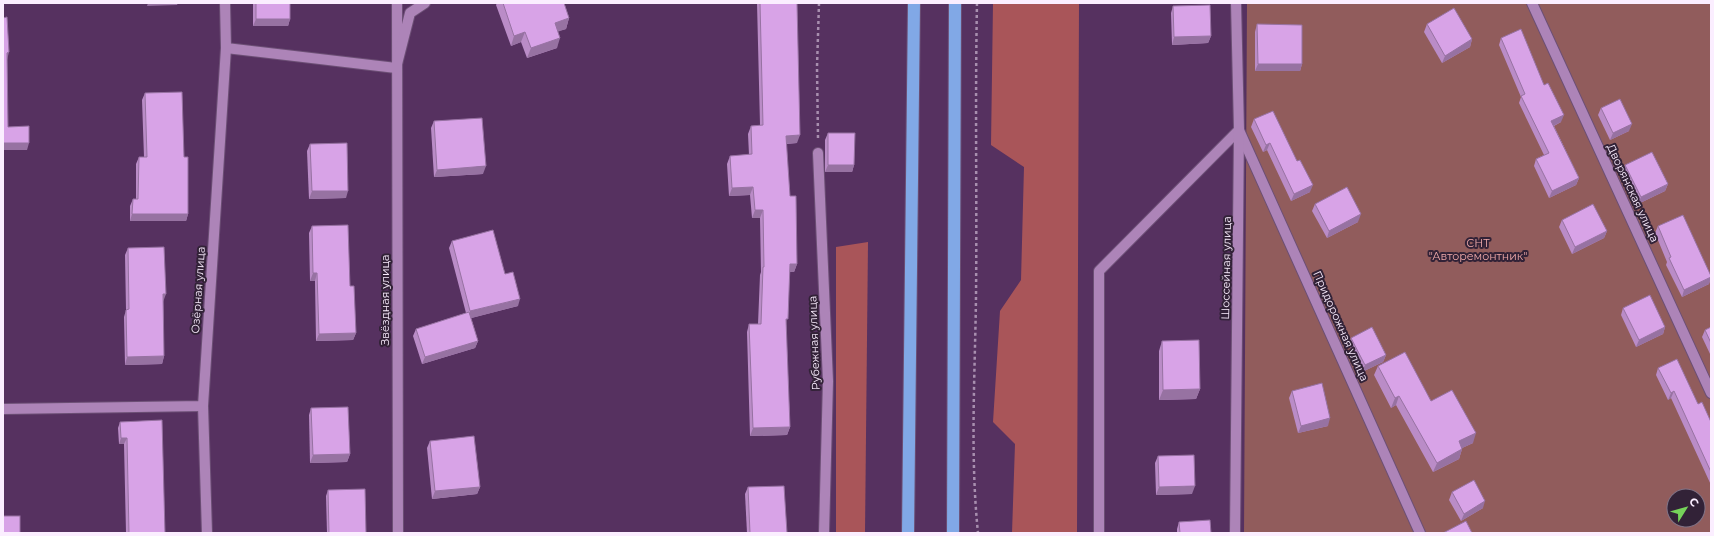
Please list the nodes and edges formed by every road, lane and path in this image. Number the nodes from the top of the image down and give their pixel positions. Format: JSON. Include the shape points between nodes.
{"nodes":[{"id":1,"x":225,"y":3,"type":"edge"},
{"id":2,"x":397,"y":3,"type":"edge"},
{"id":3,"x":425,"y":3,"type":"edge"},
{"id":4,"x":819,"y":3,"type":"edge"},
{"id":5,"x":914,"y":3,"type":"edge"},
{"id":6,"x":955,"y":3,"type":"edge"},
{"id":7,"x":977,"y":3,"type":"edge"},
{"id":8,"x":1236,"y":3,"type":"edge"},
{"id":9,"x":1532,"y":3,"type":"edge"},
{"id":10,"x":226,"y":48,"type":"junction"},
{"id":11,"x":396,"y":68,"type":"junction"},
{"id":12,"x":1239,"y":130,"type":"junction"},
{"id":13,"x":818,"y":153,"type":"joint"},
{"id":14,"x":1711,"y":393,"type":"edge"},
{"id":15,"x":203,"y":406,"type":"junction"},
{"id":16,"x":3,"y":409,"type":"edge"},
{"id":17,"x":207,"y":533,"type":"edge"},
{"id":18,"x":398,"y":533,"type":"edge"},
{"id":19,"x":824,"y":533,"type":"edge"},
{"id":20,"x":908,"y":533,"type":"edge"},
{"id":21,"x":953,"y":533,"type":"edge"},
{"id":22,"x":978,"y":533,"type":"edge"},
{"id":23,"x":1099,"y":533,"type":"edge"},
{"id":24,"x":1235,"y":533,"type":"edge"},
{"id":25,"x":1420,"y":533,"type":"edge"}],
"edges":[{"from":1,"to":10,"type":"street","name":"Озёрная улица"},
{"from":2,"to":11,"type":"street","name":"Звёздная улица"},
{"from":3,"to":11,"type":"street","name":"Звёздная улица","via":[[410,13]]},
{"from":4,"to":13,"type":"path"},
{"from":5,"to":20,"type":"highway"},
{"from":6,"to":21,"type":"highway"},
{"from":7,"to":22,"type":"path","via":[[974,459]]},
{"from":8,"to":12,"type":"street","name":"Шоссейная улица"},
{"from":9,"to":14,"type":"street","name":"Дворянская улица"},
{"from":10,"to":11,"type":"street"},
{"from":10,"to":15,"type":"street","name":"Озёрная улица"},
{"from":11,"to":18,"type":"street","name":"Звёздная улица"},
{"from":12,"to":23,"type":"street","via":[[1099,271]]},
{"from":12,"to":24,"type":"street","name":"Шоссейная улица"},
{"from":12,"to":25,"type":"street","name":"Придорожная улица"},
{"from":13,"to":19,"type":"street","name":"Рубежная улица","via":[[828,381]]},
{"from":15,"to":16,"type":"street"},
{"from":15,"to":17,"type":"street","name":"Озёрная улица"}]}
